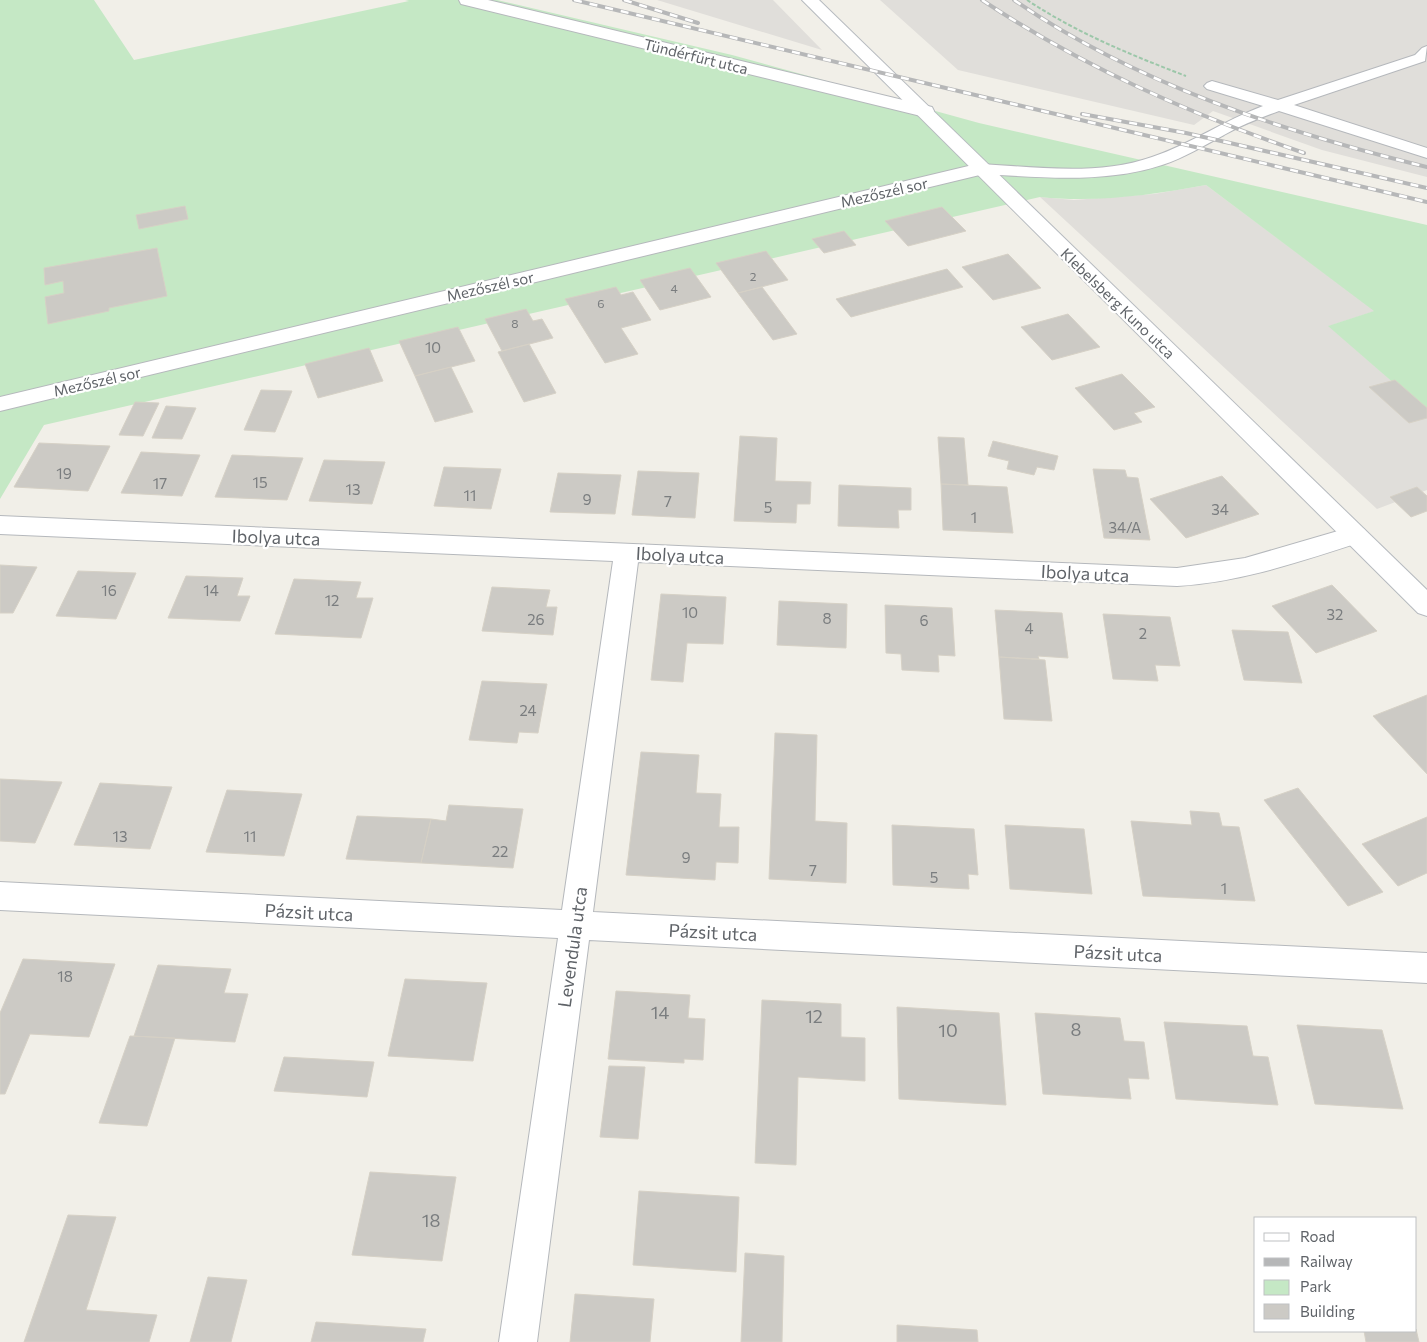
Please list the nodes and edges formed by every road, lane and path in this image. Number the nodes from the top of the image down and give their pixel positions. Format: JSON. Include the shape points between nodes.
{"nodes":[{"id":1,"x":467,"y":0,"type":"edge"},
{"id":2,"x":810,"y":0,"type":"edge"},
{"id":3,"x":1027,"y":0,"type":"edge"},
{"id":4,"x":1427,"y":51,"type":"edge"},
{"id":5,"x":1212,"y":86,"type":"joint"},
{"id":6,"x":1278,"y":105,"type":"junction"},
{"id":7,"x":925,"y":111,"type":"junction"},
{"id":8,"x":1427,"y":153,"type":"edge"},
{"id":9,"x":981,"y":169,"type":"junction"},
{"id":10,"x":0,"y":404,"type":"edge"},
{"id":11,"x":0,"y":526,"type":"edge"},
{"id":12,"x":1355,"y":535,"type":"junction"},
{"id":13,"x":627,"y":552,"type":"junction"},
{"id":14,"x":1427,"y":606,"type":"edge"},
{"id":15,"x":0,"y":896,"type":"edge"},
{"id":16,"x":574,"y":925,"type":"junction"},
{"id":17,"x":1427,"y":968,"type":"edge"},
{"id":18,"x":518,"y":1342,"type":"edge"}],
"edges":[{"from":1,"to":7,"type":"street","name":"Tündérfürt utca"},
{"from":2,"to":7,"type":"street","name":"Klebelsberg Kuno utca"},
{"from":3,"to":5,"type":"path","via":[[1059,21],[1134,56]]},
{"from":4,"to":6,"type":"lane","via":[[1420,58]]},
{"from":5,"to":6,"type":"lane"},
{"from":6,"to":8,"type":"lane"},
{"from":6,"to":9,"type":"lane","via":[[1241,120],[1170,157],[1144,165],[1082,171]]},
{"from":7,"to":9,"type":"street","name":"Klebelsberg Kuno utca"},
{"from":9,"to":10,"type":"street","name":"Mezőszél sor"},
{"from":9,"to":12,"type":"street","name":"Klebelsberg Kuno utca"},
{"from":11,"to":13,"type":"street","name":"Ibolya utca"},
{"from":12,"to":13,"type":"street","name":"Ibolya utca","via":[[1228,572],[1185,577]]},
{"from":12,"to":14,"type":"street","name":"Klebelsberg Kuno utca"},
{"from":13,"to":16,"type":"street","name":"Levendula utca"},
{"from":15,"to":16,"type":"street","name":"Pázsit utca"},
{"from":16,"to":17,"type":"street","name":"Pázsit utca"},
{"from":16,"to":18,"type":"street","name":"Levendula utca"}]}
